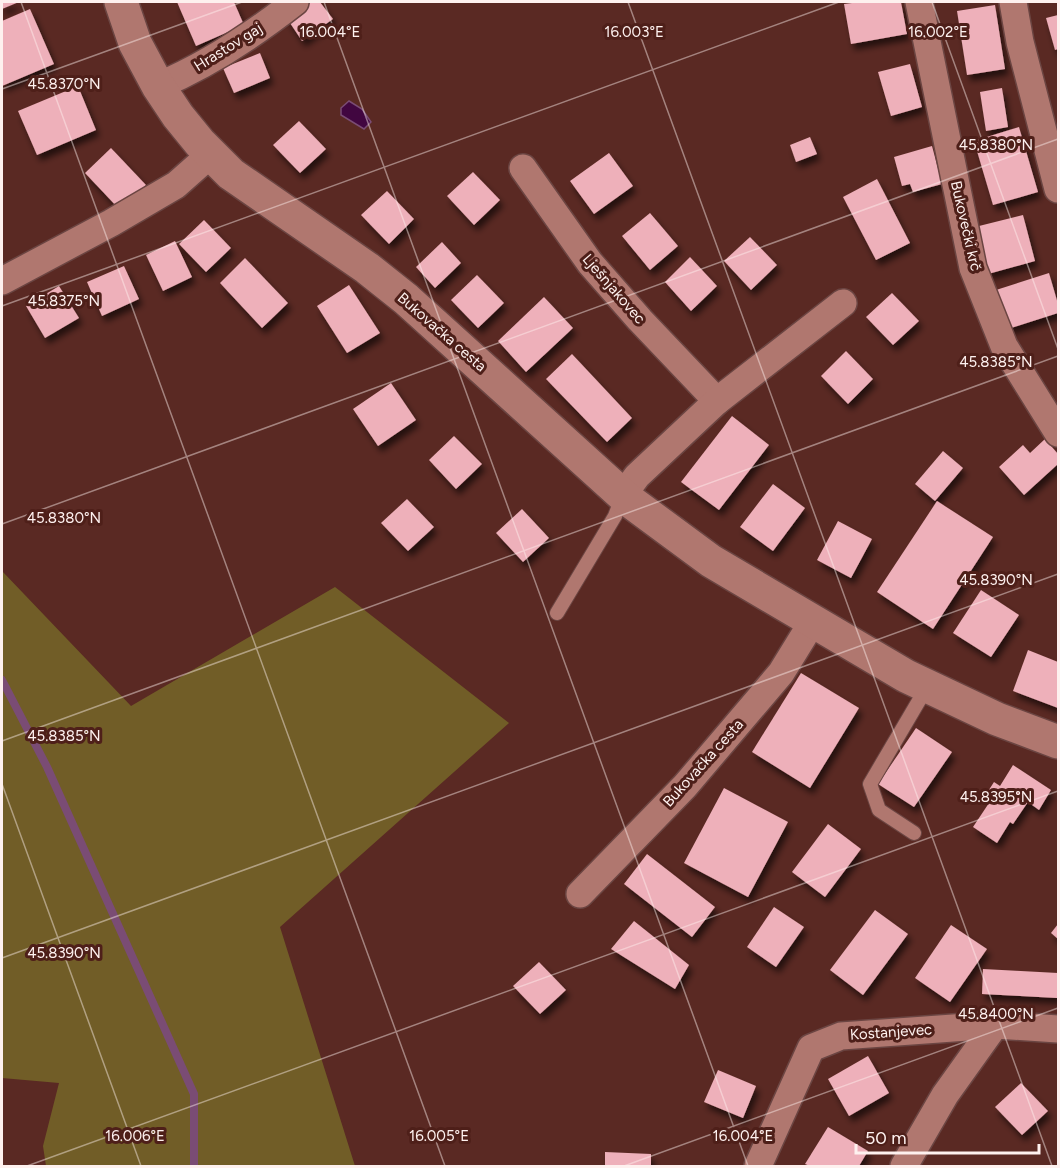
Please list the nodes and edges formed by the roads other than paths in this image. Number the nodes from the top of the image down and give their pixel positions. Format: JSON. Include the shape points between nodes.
{"nodes":[{"id":1,"x":121,"y":2,"type":"edge"},
{"id":2,"x":295,"y":2,"type":"edge"},
{"id":3,"x":919,"y":2,"type":"edge"},
{"id":4,"x":1013,"y":2,"type":"edge"},
{"id":5,"x":158,"y":86,"type":"junction"},
{"id":6,"x":211,"y":154,"type":"junction"},
{"id":7,"x":523,"y":168,"type":"dead end"},
{"id":8,"x":1059,"y":189,"type":"edge"},
{"id":9,"x":2,"y":281,"type":"edge"},
{"id":10,"x":843,"y":303,"type":"dead end"},
{"id":11,"x":717,"y":401,"type":"junction"},
{"id":12,"x":1059,"y":433,"type":"edge"},
{"id":13,"x":623,"y":495,"type":"junction"},
{"id":14,"x":557,"y":613,"type":"dead end"},
{"id":15,"x":813,"y":621,"type":"junction"},
{"id":16,"x":927,"y":687,"type":"junction"},
{"id":17,"x":1059,"y":742,"type":"edge"},
{"id":18,"x":914,"y":832,"type":"dead end"},
{"id":19,"x":580,"y":894,"type":"dead end"},
{"id":20,"x":995,"y":1025,"type":"junction"},
{"id":21,"x":1059,"y":1029,"type":"edge"},
{"id":22,"x":758,"y":1167,"type":"edge"},
{"id":23,"x":904,"y":1167,"type":"edge"}],
"edges":[{"from":1,"to":5,"type":"main road","name":"Bukovačka cesta","via":[[135,43]]},
{"from":2,"to":5,"type":"street","name":"Hrastov gaj","via":[[230,48]]},
{"from":3,"to":12,"type":"street","name":"Bukovečki krč","via":[[974,268],[1004,346]]},
{"from":4,"to":8,"type":"street"},
{"from":5,"to":6,"type":"main road","name":"Bukovačka cesta","via":[[177,116]]},
{"from":6,"to":9,"type":"street","via":[[176,185]]},
{"from":6,"to":13,"type":"main road","name":"Bukovačka cesta","via":[[231,174],[406,299]]},
{"from":7,"to":11,"type":"street","name":"Lješnjakovec","via":[[590,263]]},
{"from":10,"to":11,"type":"street"},
{"from":11,"to":13,"type":"street","via":[[637,476]]},
{"from":13,"to":14,"type":"lane","via":[[615,516]]},
{"from":13,"to":15,"type":"main road","name":"Bukovačka cesta","via":[[711,561]]},
{"from":15,"to":16,"type":"main road","name":"Bukovačka cesta"},
{"from":15,"to":19,"type":"street","name":"Bukovačka cesta","via":[[782,673],[685,786]]},
{"from":16,"to":17,"type":"main road","name":"Bukovačka cesta"},
{"from":16,"to":18,"type":"lane","via":[[870,784],[879,810]]},
{"from":20,"to":21,"type":"street","name":"Kostanjevec"},
{"from":20,"to":22,"type":"street","name":"Kostanjevec","via":[[841,1036],[811,1048]]},
{"from":20,"to":23,"type":"street","via":[[945,1095]]}]}
